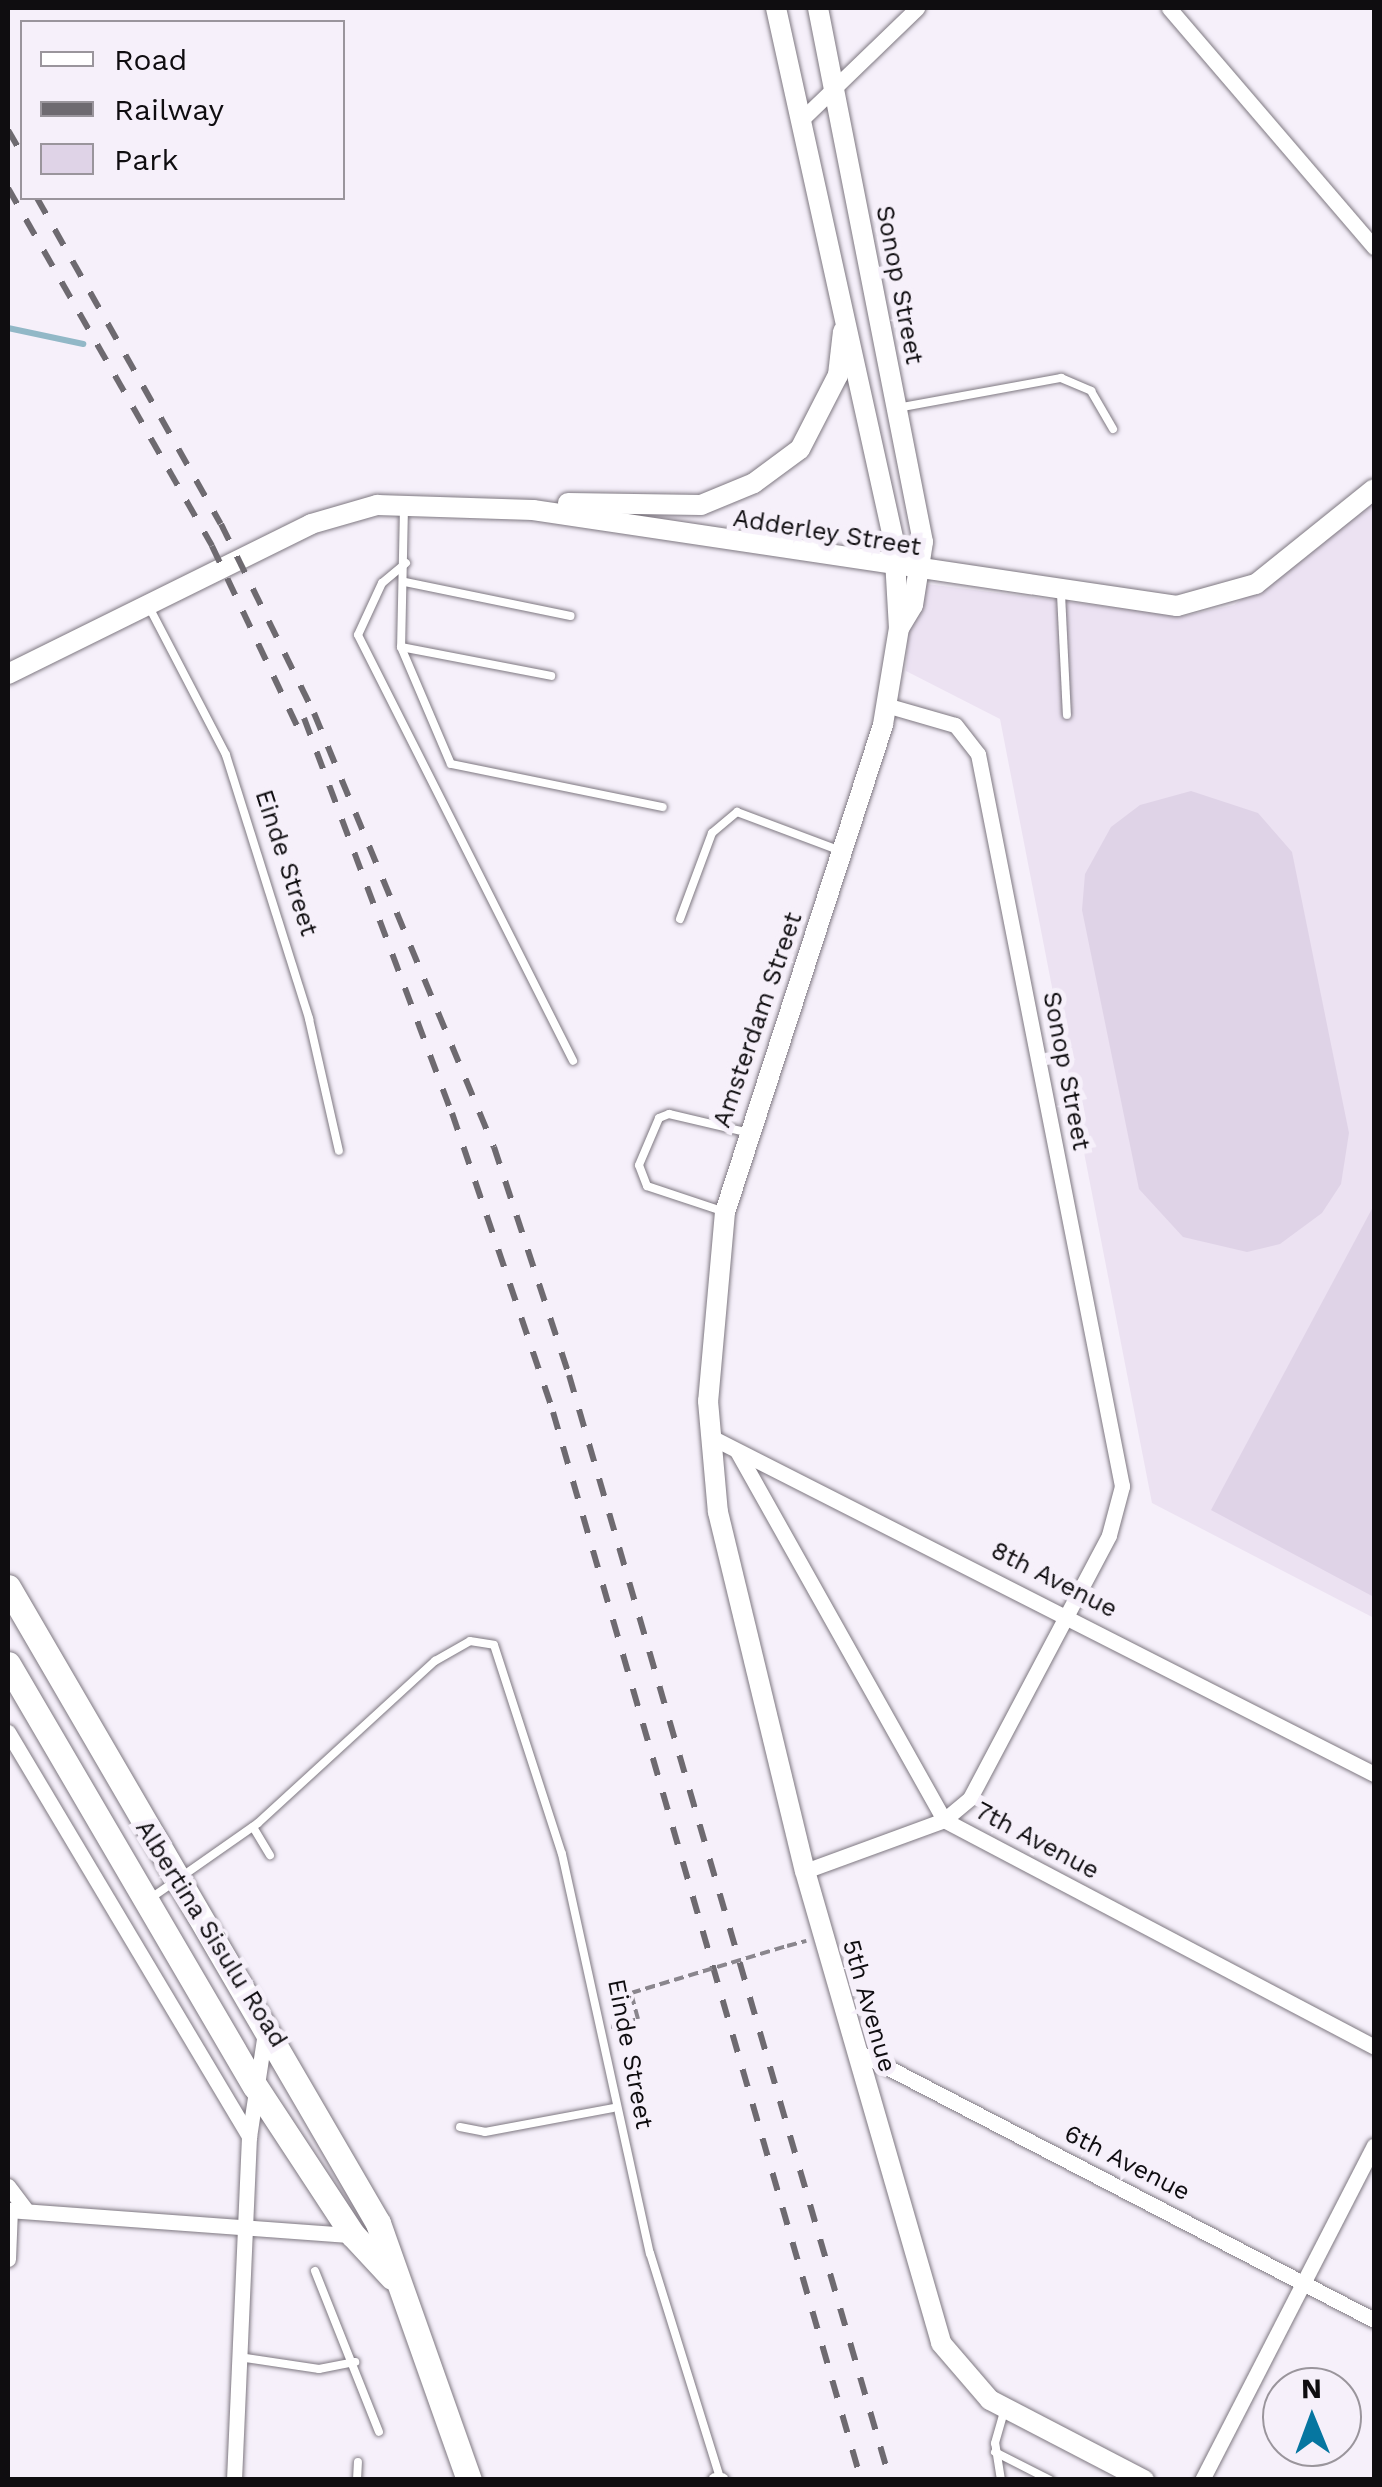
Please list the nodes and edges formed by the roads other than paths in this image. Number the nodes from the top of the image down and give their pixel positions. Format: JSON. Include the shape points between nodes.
{"nodes":[{"id":1,"x":776,"y":8,"type":"edge"},
{"id":2,"x":818,"y":8,"type":"edge"},
{"id":3,"x":917,"y":8,"type":"edge"},
{"id":4,"x":1169,"y":8,"type":"edge"},
{"id":5,"x":834,"y":83,"type":"junction"},
{"id":6,"x":800,"y":122,"type":"junction"},
{"id":7,"x":1374,"y":247,"type":"edge"},
{"id":8,"x":841,"y":284,"type":"junction"},
{"id":9,"x":897,"y":408,"type":"junction"},
{"id":10,"x":1112,"y":429,"type":"dead end"},
{"id":11,"x":1374,"y":489,"type":"edge"},
{"id":12,"x":410,"y":502,"type":"junction"},
{"id":13,"x":406,"y":564,"type":"junction"},
{"id":14,"x":895,"y":569,"type":"junction"},
{"id":15,"x":919,"y":573,"type":"junction"},
{"id":16,"x":404,"y":582,"type":"junction"},
{"id":17,"x":1061,"y":594,"type":"junction"},
{"id":18,"x":148,"y":605,"type":"junction"},
{"id":19,"x":571,"y":616,"type":"dead end"},
{"id":20,"x":898,"y":628,"type":"junction"},
{"id":21,"x":401,"y":648,"type":"junction"},
{"id":22,"x":8,"y":674,"type":"edge"},
{"id":23,"x":552,"y":676,"type":"dead end"},
{"id":24,"x":889,"y":706,"type":"junction"},
{"id":25,"x":1067,"y":715,"type":"dead end"},
{"id":26,"x":663,"y":806,"type":"dead end"},
{"id":27,"x":842,"y":852,"type":"junction"},
{"id":28,"x":680,"y":919,"type":"dead end"},
{"id":29,"x":573,"y":1061,"type":"dead end"},
{"id":30,"x":746,"y":1132,"type":"junction"},
{"id":31,"x":339,"y":1151,"type":"dead end"},
{"id":32,"x":725,"y":1212,"type":"junction"},
{"id":33,"x":710,"y":1436,"type":"junction"},
{"id":34,"x":738,"y":1452,"type":"junction"},
{"id":35,"x":8,"y":1587,"type":"edge"},
{"id":36,"x":1068,"y":1614,"type":"junction"},
{"id":37,"x":8,"y":1664,"type":"edge"},
{"id":38,"x":8,"y":1732,"type":"edge"},
{"id":39,"x":1374,"y":1774,"type":"edge"},
{"id":40,"x":944,"y":1820,"type":"junction"},
{"id":41,"x":254,"y":1827,"type":"junction"},
{"id":42,"x":270,"y":1855,"type":"dead end"},
{"id":43,"x":805,"y":1870,"type":"junction"},
{"id":44,"x":180,"y":1884,"type":"junction"},
{"id":45,"x":143,"y":1902,"type":"junction"},
{"id":46,"x":266,"y":2023,"type":"junction"},
{"id":47,"x":1374,"y":2047,"type":"edge"},
{"id":48,"x":856,"y":2051,"type":"junction"},
{"id":49,"x":255,"y":2086,"type":"junction"},
{"id":50,"x":613,"y":2108,"type":"junction"},
{"id":51,"x":460,"y":2128,"type":"dead end"},
{"id":52,"x":248,"y":2138,"type":"junction"},
{"id":53,"x":1374,"y":2146,"type":"edge"},
{"id":54,"x":8,"y":2186,"type":"edge"},
{"id":55,"x":15,"y":2210,"type":"edge"},
{"id":56,"x":245,"y":2222,"type":"junction"},
{"id":57,"x":352,"y":2235,"type":"junction"},
{"id":58,"x":8,"y":2259,"type":"edge"},
{"id":59,"x":315,"y":2271,"type":"dead end"},
{"id":60,"x":1303,"y":2283,"type":"junction"},
{"id":61,"x":401,"y":2286,"type":"junction"},
{"id":62,"x":1374,"y":2320,"type":"edge"},
{"id":63,"x":239,"y":2357,"type":"junction"},
{"id":64,"x":355,"y":2362,"type":"junction"},
{"id":65,"x":1005,"y":2408,"type":"junction"},
{"id":66,"x":379,"y":2432,"type":"dead end"},
{"id":67,"x":995,"y":2452,"type":"junction"},
{"id":68,"x":358,"y":2462,"type":"dead end"},
{"id":69,"x":719,"y":2479,"type":"edge"},
{"id":70,"x":1002,"y":2479,"type":"edge"},
{"id":71,"x":234,"y":2480,"type":"edge"},
{"id":72,"x":357,"y":2480,"type":"edge"},
{"id":73,"x":469,"y":2480,"type":"edge"},
{"id":74,"x":1050,"y":2480,"type":"edge"},
{"id":75,"x":1144,"y":2480,"type":"edge"},
{"id":76,"x":1202,"y":2480,"type":"edge"}],
"edges":[{"from":1,"to":6,"type":"street"},
{"from":2,"to":5,"type":"street","name":"Sonop Street"},
{"from":3,"to":5,"type":"street"},
{"from":4,"to":7,"type":"street"},
{"from":5,"to":6,"type":"street"},
{"from":5,"to":9,"type":"street","name":"Sonop Street"},
{"from":6,"to":8,"type":"street"},
{"from":8,"to":12,"type":"street","via":[[842,358],[816,422],[782,465],[727,498],[657,510]]},
{"from":8,"to":14,"type":"street"},
{"from":9,"to":10,"type":"lane","via":[[1061,378],[1091,391]]},
{"from":9,"to":15,"type":"street","name":"Sonop Street","via":[[923,542]]},
{"from":11,"to":17,"type":"street","name":"Adderley Street","via":[[1298,554],[1230,595],[1164,606]]},
{"from":12,"to":13,"type":"lane"},
{"from":12,"to":14,"type":"street","name":"Adderley Street","via":[[533,510]]},
{"from":12,"to":18,"type":"street","name":"Adderley Street","via":[[311,524]]},
{"from":13,"to":16,"type":"lane"},
{"from":13,"to":29,"type":"lane","via":[[382,583],[358,635]]},
{"from":14,"to":15,"type":"street","name":"Adderley Street"},
{"from":14,"to":20,"type":"street","name":"Amsterdam Street"},
{"from":15,"to":17,"type":"street","name":"Adderley Street"},
{"from":15,"to":20,"type":"street","name":"Amsterdam Street"},
{"from":16,"to":19,"type":"lane"},
{"from":16,"to":21,"type":"lane"},
{"from":17,"to":25,"type":"lane"},
{"from":18,"to":22,"type":"street","name":"Adderley Street"},
{"from":18,"to":31,"type":"lane","name":"Einde Street","via":[[226,755],[309,1019]]},
{"from":20,"to":24,"type":"street","name":"Amsterdam Street"},
{"from":21,"to":23,"type":"lane"},
{"from":21,"to":26,"type":"lane","via":[[451,764]]},
{"from":24,"to":27,"type":"street","name":"Amsterdam Street"},
{"from":24,"to":36,"type":"street","name":"Sonop Street","via":[[955,725],[978,754],[1120,1502]]},
{"from":27,"to":28,"type":"lane","via":[[737,812],[712,833]]},
{"from":27,"to":30,"type":"street","name":"Amsterdam Street"},
{"from":30,"to":32,"type":"street","name":"Amsterdam Street"},
{"from":30,"to":32,"type":"lane","via":[[669,1114],[659,1118],[639,1165],[647,1186]]},
{"from":32,"to":33,"type":"street","name":"Amsterdam Street"},
{"from":33,"to":34,"type":"street","name":"8th Avenue"},
{"from":33,"to":43,"type":"street","name":"5th Avenue","via":[[725,1547]]},
{"from":34,"to":36,"type":"street","name":"8th Avenue"},
{"from":34,"to":40,"type":"street","name":"7th Avenue"},
{"from":35,"to":44,"type":"main road","name":"Albertina Sisulu Road"},
{"from":36,"to":39,"type":"street","name":"8th Avenue"},
{"from":36,"to":40,"type":"street","via":[[970,1798]]},
{"from":37,"to":45,"type":"main road","name":"Albertina Sisulu Road"},
{"from":38,"to":52,"type":"street"},
{"from":40,"to":43,"type":"street"},
{"from":40,"to":47,"type":"street","name":"7th Avenue"},
{"from":41,"to":42,"type":"lane"},
{"from":41,"to":44,"type":"lane"},
{"from":41,"to":50,"type":"lane","name":"Einde Street","via":[[434,1661],[470,1641],[487,1642],[504,1660],[542,1786],[601,2030]]},
{"from":43,"to":48,"type":"street","name":"5th Avenue"},
{"from":44,"to":45,"type":"lane"},
{"from":44,"to":46,"type":"main road","name":"Albertina Sisulu Road"},
{"from":45,"to":49,"type":"main road","name":"Albertina Sisulu Road"},
{"from":46,"to":49,"type":"street"},
{"from":46,"to":61,"type":"main road","name":"Albertina Sisulu Road","via":[[378,2223]]},
{"from":48,"to":60,"type":"street","name":"6th Avenue"},
{"from":48,"to":65,"type":"street","name":"5th Avenue","via":[[941,2343],[965,2380]]},
{"from":49,"to":52,"type":"street"},
{"from":49,"to":57,"type":"main road","name":"Albertina Sisulu Road"},
{"from":50,"to":51,"type":"lane","via":[[485,2132]]},
{"from":50,"to":69,"type":"lane","name":"Einde Street"},
{"from":52,"to":56,"type":"street"},
{"from":53,"to":60,"type":"street"},
{"from":54,"to":55,"type":"street"},
{"from":55,"to":56,"type":"street"},
{"from":55,"to":58,"type":"street"},
{"from":56,"to":57,"type":"street"},
{"from":56,"to":63,"type":"street"},
{"from":57,"to":61,"type":"main road","name":"Albertina Sisulu Road"},
{"from":59,"to":64,"type":"lane"},
{"from":60,"to":62,"type":"street","name":"6th Avenue"},
{"from":60,"to":76,"type":"street"},
{"from":61,"to":73,"type":"main road","name":"Albertina Sisulu Road"},
{"from":63,"to":64,"type":"lane","via":[[319,2370]]},
{"from":63,"to":71,"type":"street"},
{"from":64,"to":66,"type":"lane"},
{"from":65,"to":67,"type":"lane"},
{"from":65,"to":75,"type":"street","name":"5th Avenue"},
{"from":67,"to":70,"type":"lane"},
{"from":67,"to":74,"type":"lane"},
{"from":68,"to":72,"type":"lane"}]}
